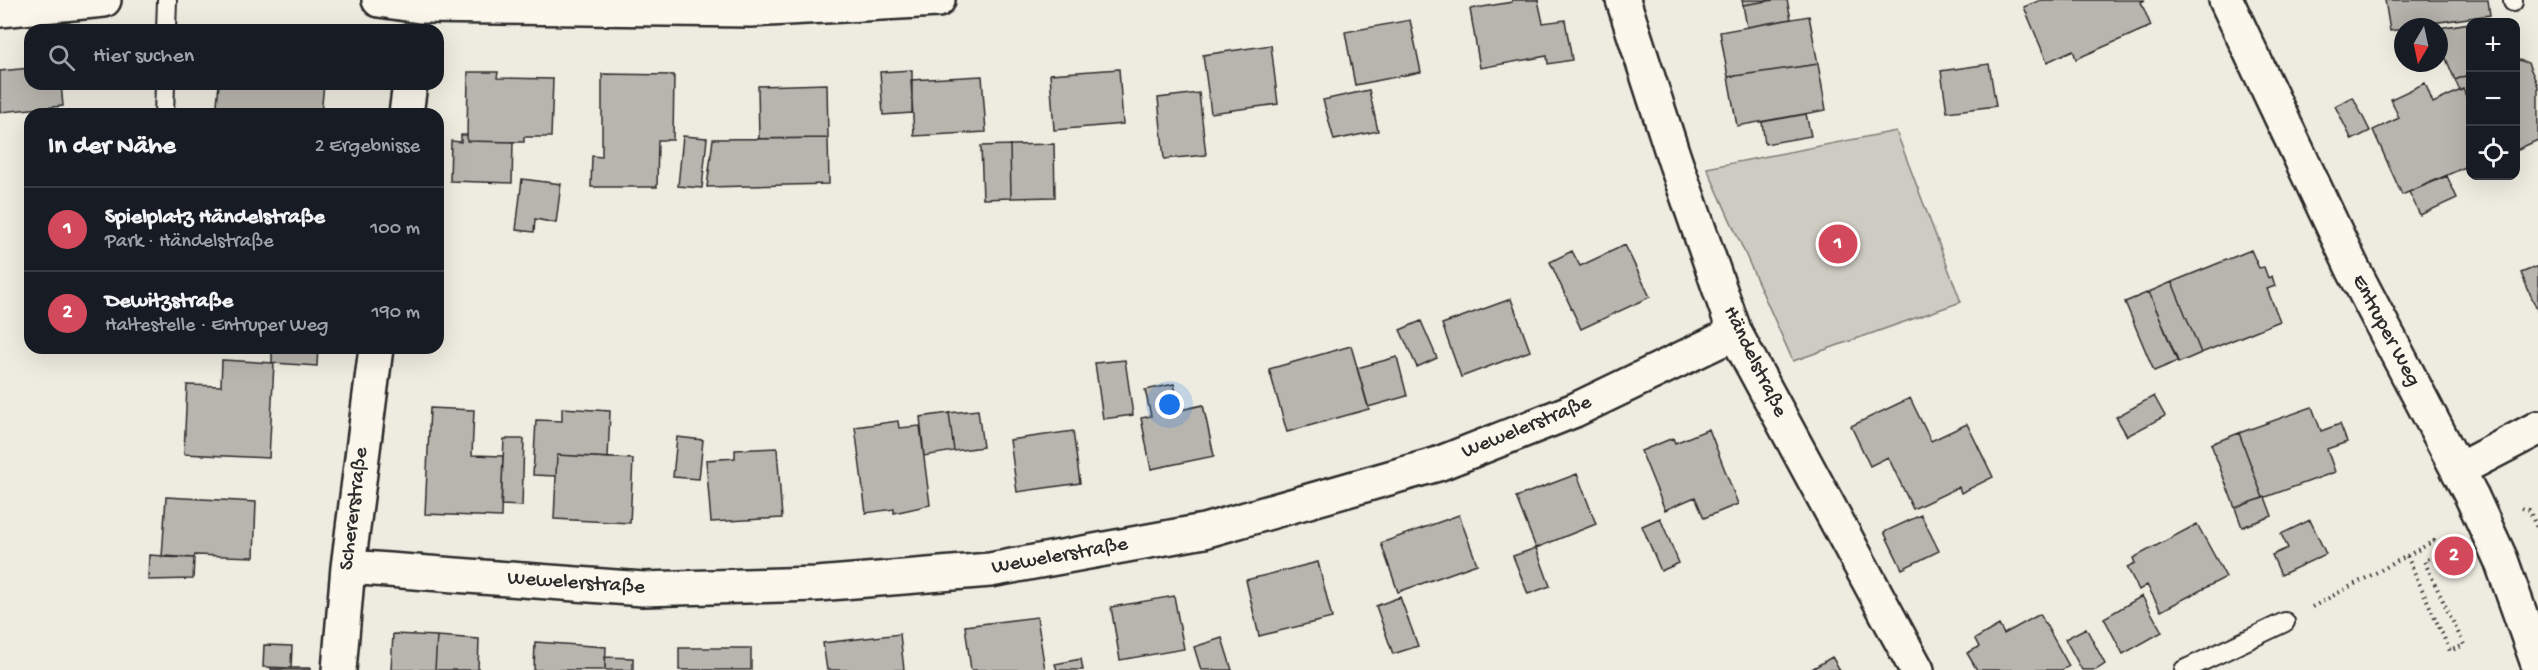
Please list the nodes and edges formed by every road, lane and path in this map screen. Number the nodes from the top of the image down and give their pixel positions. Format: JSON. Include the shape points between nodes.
{"nodes":[{"id":1,"x":104,"y":0,"type":"edge"},
{"id":2,"x":167,"y":0,"type":"edge"},
{"id":3,"x":379,"y":0,"type":"edge"},
{"id":4,"x":938,"y":0,"type":"edge"},
{"id":5,"x":1623,"y":0,"type":"edge"},
{"id":6,"x":2226,"y":0,"type":"edge"},
{"id":7,"x":0,"y":10,"type":"edge"},
{"id":8,"x":418,"y":18,"type":"edge"},
{"id":9,"x":166,"y":24,"type":"edge"},
{"id":10,"x":165,"y":90,"type":"edge"},
{"id":11,"x":409,"y":90,"type":"edge"},
{"id":12,"x":164,"y":108,"type":"edge"},
{"id":13,"x":407,"y":108,"type":"edge"},
{"id":14,"x":1735,"y":333,"type":"junction"},
{"id":15,"x":375,"y":354,"type":"edge"},
{"id":16,"x":2538,"y":428,"type":"edge"},
{"id":17,"x":2458,"y":470,"type":"junction"},
{"id":18,"x":2434,"y":541,"type":"dead end"},
{"id":19,"x":2442,"y":554,"type":"dead end"},
{"id":20,"x":2407,"y":556,"type":"junction"},
{"id":21,"x":348,"y":567,"type":"junction"},
{"id":22,"x":2285,"y":622,"type":"joint"},
{"id":23,"x":2538,"y":664,"type":"edge"},
{"id":24,"x":339,"y":670,"type":"edge"},
{"id":25,"x":1917,"y":670,"type":"edge"},
{"id":26,"x":2184,"y":670,"type":"edge"}],
"edges":[{"from":1,"to":7,"type":"street"},
{"from":2,"to":9,"type":"lane"},
{"from":3,"to":8,"type":"street"},
{"from":4,"to":8,"type":"street","via":[[750,10]]},
{"from":5,"to":14,"type":"street","name":"Händelstraße"},
{"from":6,"to":17,"type":"street","name":"Entruper Weg","via":[[2353,269]]},
{"from":10,"to":12,"type":"lane"},
{"from":11,"to":13,"type":"street"},
{"from":14,"to":21,"type":"street","name":"Wewelerstraße","via":[[1575,410],[1438,464],[1204,531],[990,570],[817,584],[643,589]]},
{"from":14,"to":25,"type":"street","name":"Händelstraße"},
{"from":15,"to":21,"type":"street","name":"Schererstraße"},
{"from":16,"to":17,"type":"street"},
{"from":17,"to":23,"type":"street","name":"Entruper Weg","via":[[2501,560]]},
{"from":18,"to":20,"type":"path"},
{"from":19,"to":20,"type":"path","via":[[2424,561],[2464,645],[2450,651]]},
{"from":20,"to":22,"type":"path"},
{"from":21,"to":24,"type":"street","name":"Schererstraße"},
{"from":22,"to":26,"type":"lane"}]}
